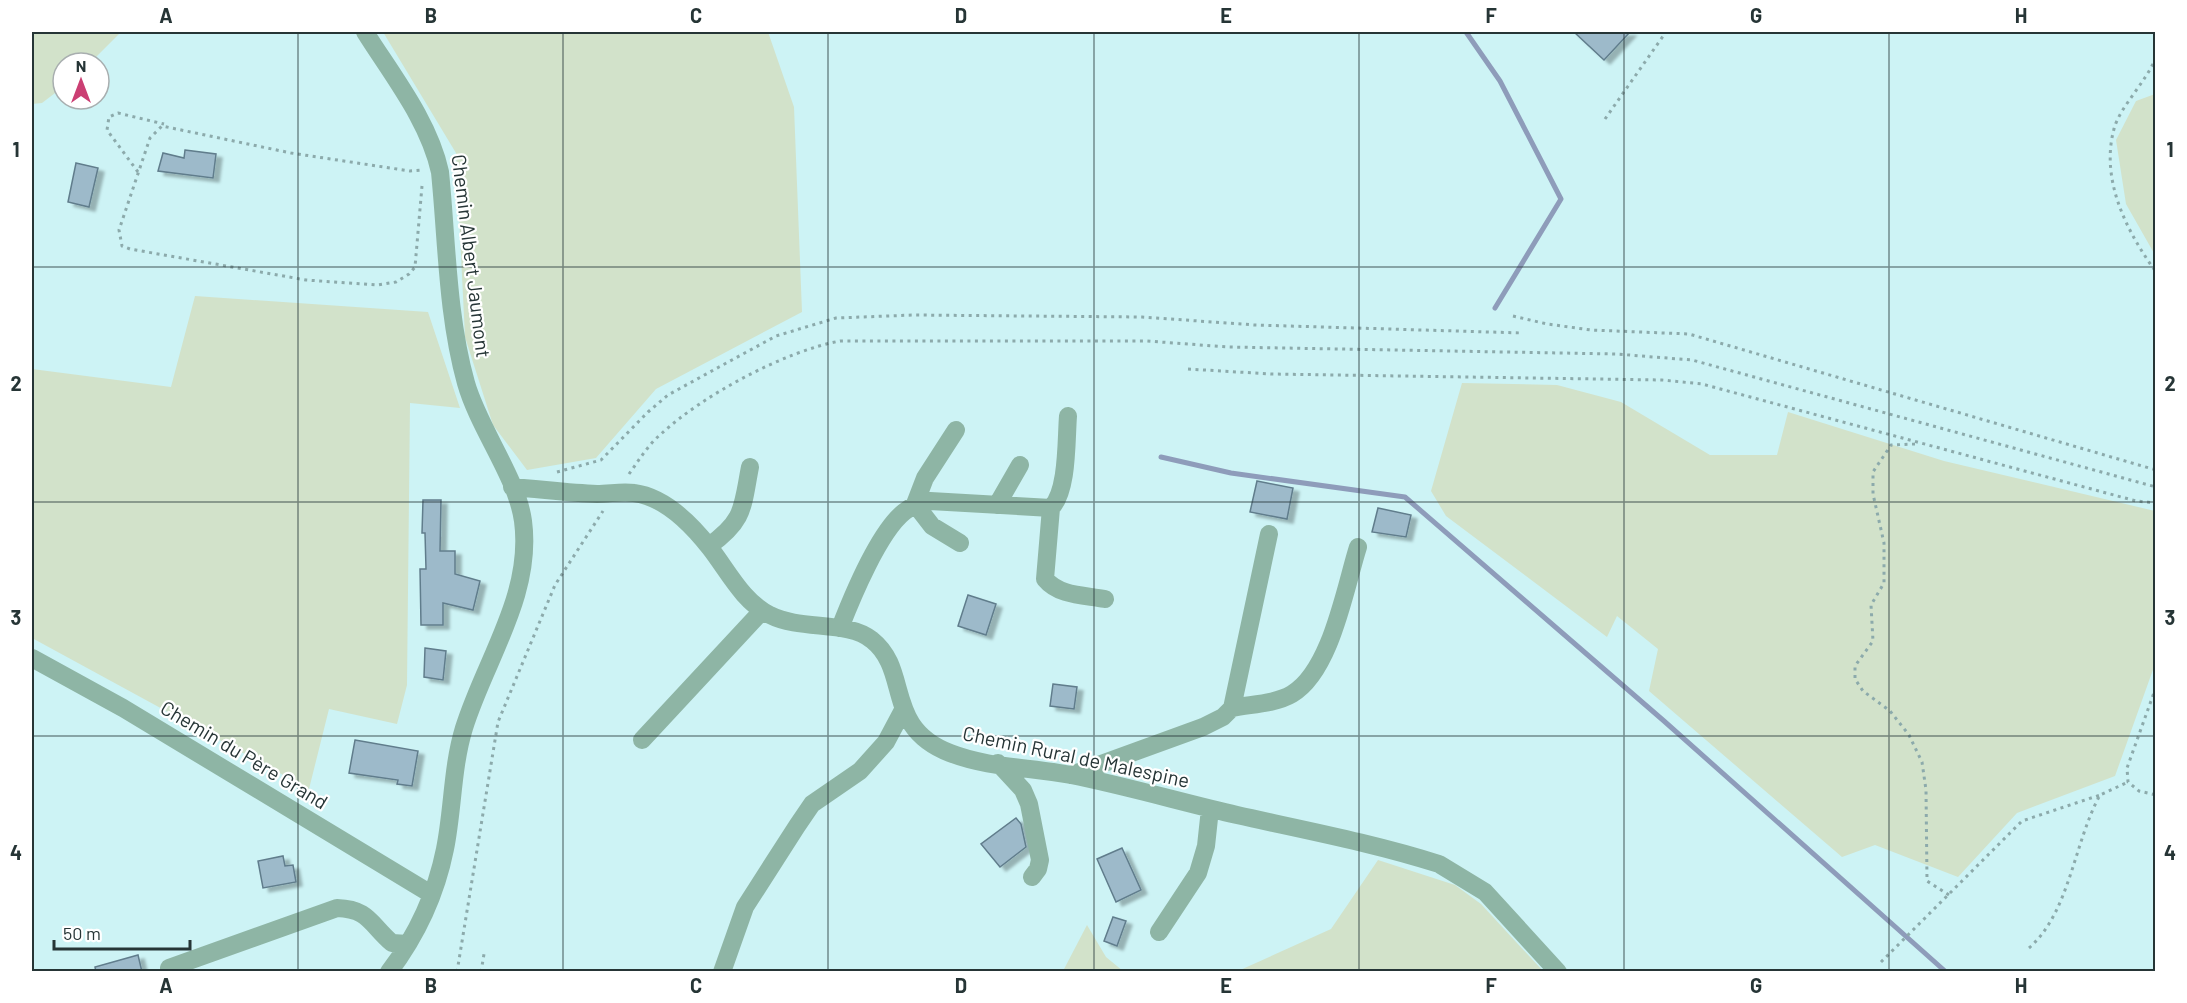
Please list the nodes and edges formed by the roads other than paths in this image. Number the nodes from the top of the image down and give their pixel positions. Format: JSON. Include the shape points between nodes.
{"nodes":[{"id":1,"x":365,"y":32,"type":"edge"},
{"id":2,"x":1068,"y":416,"type":"dead end"},
{"id":3,"x":956,"y":430,"type":"dead end"},
{"id":4,"x":1020,"y":465,"type":"dead end"},
{"id":5,"x":750,"y":466,"type":"dead end"},
{"id":6,"x":512,"y":487,"type":"junction"},
{"id":7,"x":915,"y":504,"type":"junction"},
{"id":8,"x":997,"y":505,"type":"junction"},
{"id":9,"x":1051,"y":508,"type":"junction"},
{"id":10,"x":1269,"y":534,"type":"dead end"},
{"id":11,"x":960,"y":543,"type":"dead end"},
{"id":12,"x":709,"y":546,"type":"junction"},
{"id":13,"x":1358,"y":547,"type":"dead end"},
{"id":14,"x":1105,"y":599,"type":"dead end"},
{"id":15,"x":762,"y":611,"type":"junction"},
{"id":16,"x":840,"y":628,"type":"junction"},
{"id":17,"x":32,"y":658,"type":"edge"},
{"id":18,"x":1232,"y":708,"type":"junction"},
{"id":19,"x":903,"y":710,"type":"junction"},
{"id":20,"x":642,"y":740,"type":"dead end"},
{"id":21,"x":998,"y":764,"type":"junction"},
{"id":22,"x":1071,"y":775,"type":"junction"},
{"id":23,"x":1210,"y":809,"type":"junction"},
{"id":24,"x":1032,"y":877,"type":"dead end"},
{"id":25,"x":431,"y":894,"type":"junction"},
{"id":26,"x":1159,"y":932,"type":"dead end"},
{"id":27,"x":408,"y":944,"type":"junction"},
{"id":28,"x":169,"y":968,"type":"dead end"},
{"id":29,"x":389,"y":972,"type":"edge"},
{"id":30,"x":722,"y":972,"type":"edge"},
{"id":31,"x":1558,"y":972,"type":"edge"}],
"edges":[{"from":1,"to":6,"type":"street","name":"Chemin Albert Jaumont","via":[[425,129],[439,165],[452,311],[466,384]]},
{"from":2,"to":9,"type":"street","via":[[1061,489],[1058,502]]},
{"from":3,"to":7,"type":"street","via":[[925,478]]},
{"from":4,"to":8,"type":"street"},
{"from":5,"to":12,"type":"street","via":[[741,512],[734,526]]},
{"from":6,"to":12,"type":"street","name":"Chemin Rural de Malespine","via":[[638,493],[671,509]]},
{"from":6,"to":25,"type":"street","name":"Chemin Albert Jaumont","via":[[523,519],[525,542],[520,582],[464,731],[445,850]]},
{"from":7,"to":8,"type":"street","via":[[930,501]]},
{"from":7,"to":11,"type":"street","via":[[932,525]]},
{"from":7,"to":16,"type":"street","via":[[890,527],[851,599]]},
{"from":8,"to":9,"type":"street"},
{"from":9,"to":14,"type":"street","via":[[1045,579],[1060,591]]},
{"from":10,"to":18,"type":"street"},
{"from":12,"to":15,"type":"street","name":"Chemin Rural de Malespine"},
{"from":13,"to":18,"type":"street","via":[[1325,651],[1310,678],[1292,694],[1277,700]]},
{"from":15,"to":16,"type":"street","name":"Chemin Rural de Malespine","via":[[784,622]]},
{"from":15,"to":20,"type":"street"},
{"from":16,"to":19,"type":"street","name":"Chemin Rural de Malespine","via":[[873,640],[884,653]]},
{"from":17,"to":25,"type":"street","name":"Chemin du Père Grand","via":[[123,708]]},
{"from":18,"to":22,"type":"street","via":[[1203,727]]},
{"from":19,"to":21,"type":"street","name":"Chemin Rural de Malespine","via":[[911,724],[934,745],[986,764]]},
{"from":19,"to":30,"type":"street","via":[[886,742],[867,764],[822,795],[802,819],[745,907]]},
{"from":21,"to":22,"type":"street","name":"Chemin Rural de Malespine"},
{"from":21,"to":24,"type":"street","via":[[1023,790],[1029,804],[1040,860]]},
{"from":22,"to":23,"type":"street","name":"Chemin Rural de Malespine"},
{"from":23,"to":26,"type":"street","via":[[1198,873]]},
{"from":23,"to":31,"type":"street","name":"Chemin Rural de Malespine","via":[[1439,864],[1485,892]]},
{"from":25,"to":27,"type":"street","name":"Chemin Albert Jaumont"},
{"from":27,"to":28,"type":"street","via":[[392,943],[364,913],[337,908]]},
{"from":27,"to":29,"type":"street","name":"Chemin Albert Jaumont"}]}
